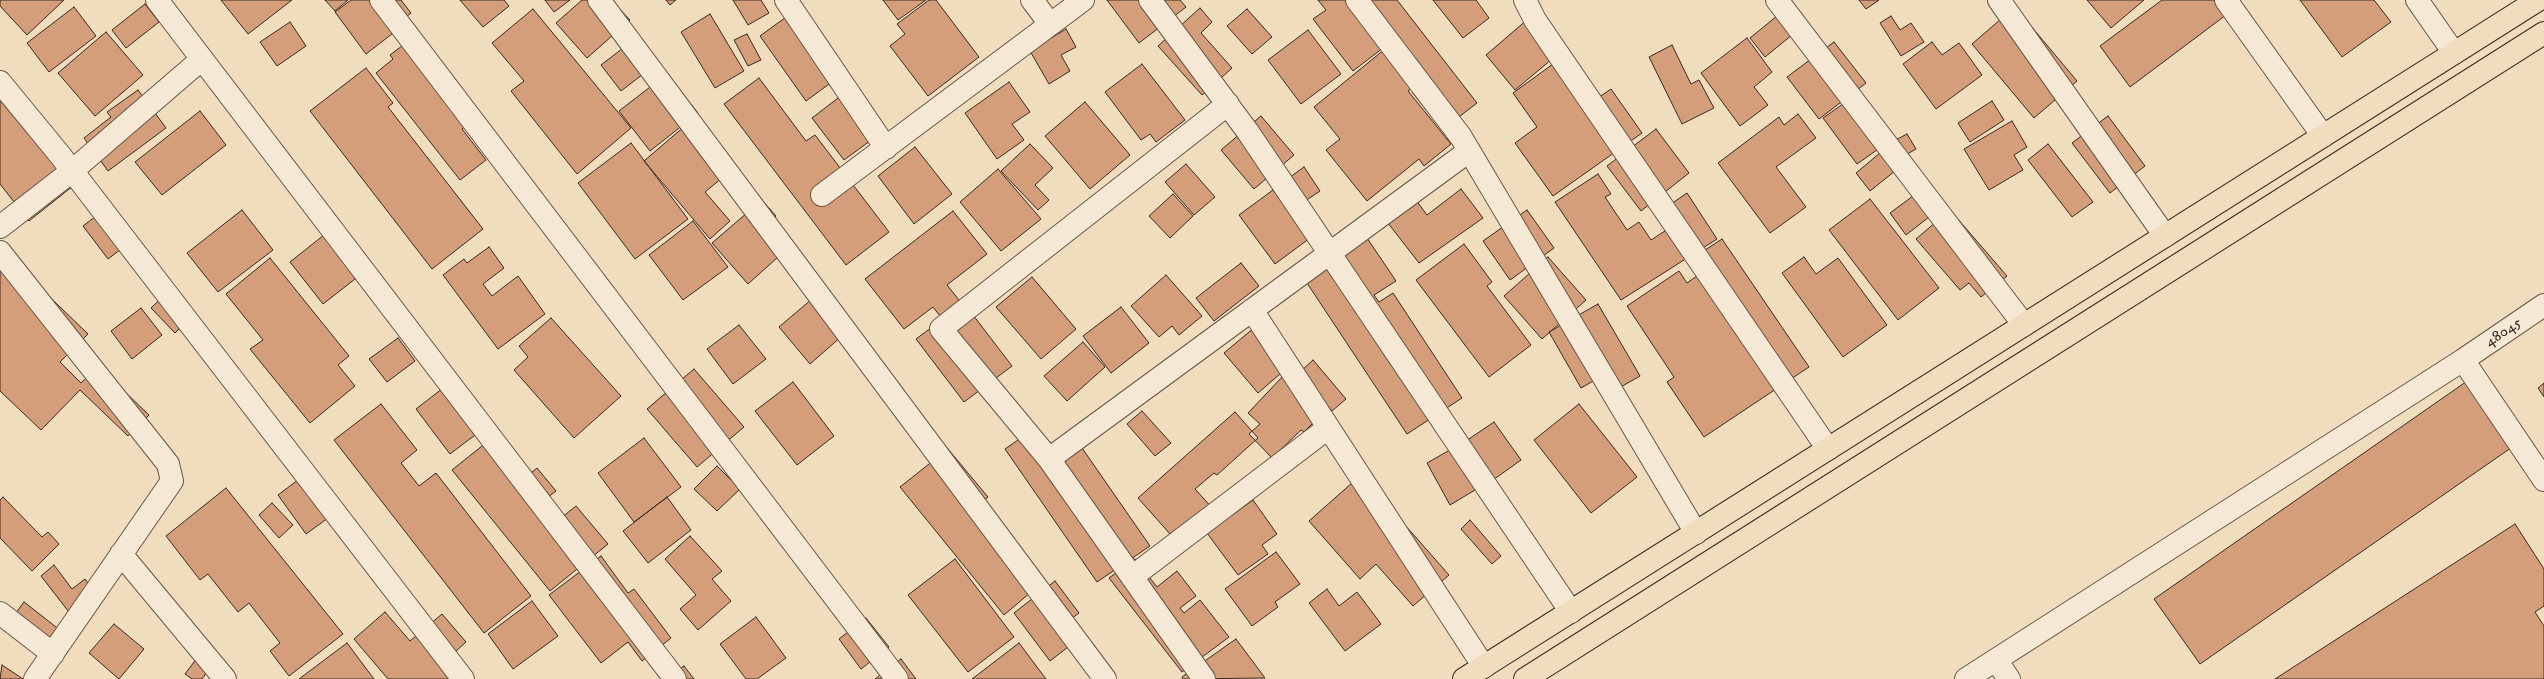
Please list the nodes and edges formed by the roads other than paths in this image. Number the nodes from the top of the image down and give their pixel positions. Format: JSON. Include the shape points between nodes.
{"nodes":[{"id":1,"x":156,"y":0,"type":"edge"},
{"id":2,"x":381,"y":0,"type":"edge"},
{"id":3,"x":600,"y":0,"type":"edge"},
{"id":4,"x":786,"y":0,"type":"edge"},
{"id":5,"x":1032,"y":0,"type":"edge"},
{"id":6,"x":1083,"y":0,"type":"edge"},
{"id":7,"x":1150,"y":0,"type":"edge"},
{"id":8,"x":1357,"y":0,"type":"edge"},
{"id":9,"x":1525,"y":0,"type":"edge"},
{"id":10,"x":1777,"y":0,"type":"edge"},
{"id":11,"x":1999,"y":0,"type":"edge"},
{"id":12,"x":2226,"y":0,"type":"edge"},
{"id":13,"x":2417,"y":0,"type":"edge"},
{"id":14,"x":2538,"y":0,"type":"edge"},
{"id":15,"x":1050,"y":24,"type":"junction"},
{"id":16,"x":2544,"y":32,"type":"edge"},
{"id":17,"x":2454,"y":53,"type":"junction"},
{"id":18,"x":202,"y":59,"type":"junction"},
{"id":19,"x":0,"y":82,"type":"edge"},
{"id":20,"x":1228,"y":104,"type":"junction"},
{"id":21,"x":2323,"y":136,"type":"junction"},
{"id":22,"x":886,"y":148,"type":"junction"},
{"id":23,"x":1469,"y":151,"type":"junction"},
{"id":24,"x":72,"y":171,"type":"junction"},
{"id":25,"x":822,"y":195,"type":"dead end"},
{"id":26,"x":0,"y":227,"type":"edge"},
{"id":27,"x":2165,"y":236,"type":"junction"},
{"id":28,"x":0,"y":252,"type":"edge"},
{"id":29,"x":1329,"y":253,"type":"junction"},
{"id":30,"x":2544,"y":305,"type":"edge"},
{"id":31,"x":1252,"y":310,"type":"junction"},
{"id":32,"x":2024,"y":325,"type":"junction"},
{"id":33,"x":2463,"y":360,"type":"junction"},
{"id":34,"x":1328,"y":428,"type":"junction"},
{"id":35,"x":1828,"y":449,"type":"junction"},
{"id":36,"x":1049,"y":459,"type":"junction"},
{"id":37,"x":2544,"y":480,"type":"edge"},
{"id":38,"x":1696,"y":533,"type":"junction"},
{"id":39,"x":121,"y":554,"type":"junction"},
{"id":40,"x":1132,"y":577,"type":"junction"},
{"id":41,"x":1571,"y":612,"type":"junction"},
{"id":42,"x":0,"y":613,"type":"edge"},
{"id":43,"x":52,"y":654,"type":"junction"},
{"id":44,"x":1996,"y":660,"type":"junction"},
{"id":45,"x":1484,"y":667,"type":"junction"},
{"id":46,"x":35,"y":679,"type":"edge"},
{"id":47,"x":225,"y":679,"type":"edge"},
{"id":48,"x":464,"y":679,"type":"edge"},
{"id":49,"x":674,"y":679,"type":"edge"},
{"id":50,"x":897,"y":679,"type":"edge"},
{"id":51,"x":1105,"y":679,"type":"edge"},
{"id":52,"x":1204,"y":679,"type":"edge"},
{"id":53,"x":1464,"y":679,"type":"edge"},
{"id":54,"x":1525,"y":679,"type":"edge"},
{"id":55,"x":1966,"y":679,"type":"edge"},
{"id":56,"x":2009,"y":679,"type":"edge"}],
"edges":[{"from":1,"to":18,"type":"street"},
{"from":2,"to":50,"type":"street"},
{"from":3,"to":51,"type":"street"},
{"from":4,"to":22,"type":"street"},
{"from":5,"to":15,"type":"street"},
{"from":6,"to":15,"type":"street"},
{"from":7,"to":20,"type":"street"},
{"from":8,"to":23,"type":"street"},
{"from":9,"to":35,"type":"street","via":[[1535,20]]},
{"from":10,"to":32,"type":"street"},
{"from":11,"to":27,"type":"street"},
{"from":12,"to":21,"type":"street"},
{"from":13,"to":17,"type":"street"},
{"from":14,"to":17,"type":"main road"},
{"from":15,"to":22,"type":"street"},
{"from":16,"to":54,"type":"main road"},
{"from":17,"to":21,"type":"main road"},
{"from":18,"to":24,"type":"street"},
{"from":18,"to":49,"type":"street"},
{"from":19,"to":24,"type":"street"},
{"from":20,"to":29,"type":"street"},
{"from":20,"to":36,"type":"street","via":[[941,329]]},
{"from":21,"to":27,"type":"main road"},
{"from":22,"to":25,"type":"street"},
{"from":23,"to":29,"type":"street"},
{"from":23,"to":38,"type":"street"},
{"from":24,"to":26,"type":"street"},
{"from":24,"to":48,"type":"street"},
{"from":27,"to":32,"type":"main road"},
{"from":28,"to":39,"type":"street","via":[[168,464],[172,481]]},
{"from":29,"to":31,"type":"street"},
{"from":29,"to":41,"type":"street"},
{"from":30,"to":33,"type":"street","name":"48045"},
{"from":31,"to":34,"type":"street"},
{"from":31,"to":36,"type":"street"},
{"from":32,"to":35,"type":"main road"},
{"from":33,"to":37,"type":"street"},
{"from":33,"to":44,"type":"street","name":"48045"},
{"from":34,"to":40,"type":"street"},
{"from":34,"to":45,"type":"street"},
{"from":35,"to":38,"type":"main road"},
{"from":36,"to":40,"type":"street"},
{"from":38,"to":41,"type":"main road"},
{"from":39,"to":43,"type":"street"},
{"from":39,"to":47,"type":"street"},
{"from":40,"to":52,"type":"street"},
{"from":41,"to":45,"type":"main road"},
{"from":42,"to":43,"type":"street"},
{"from":43,"to":46,"type":"street"},
{"from":44,"to":55,"type":"street","name":"48045"},
{"from":44,"to":56,"type":"street"},
{"from":45,"to":53,"type":"main road"}]}
